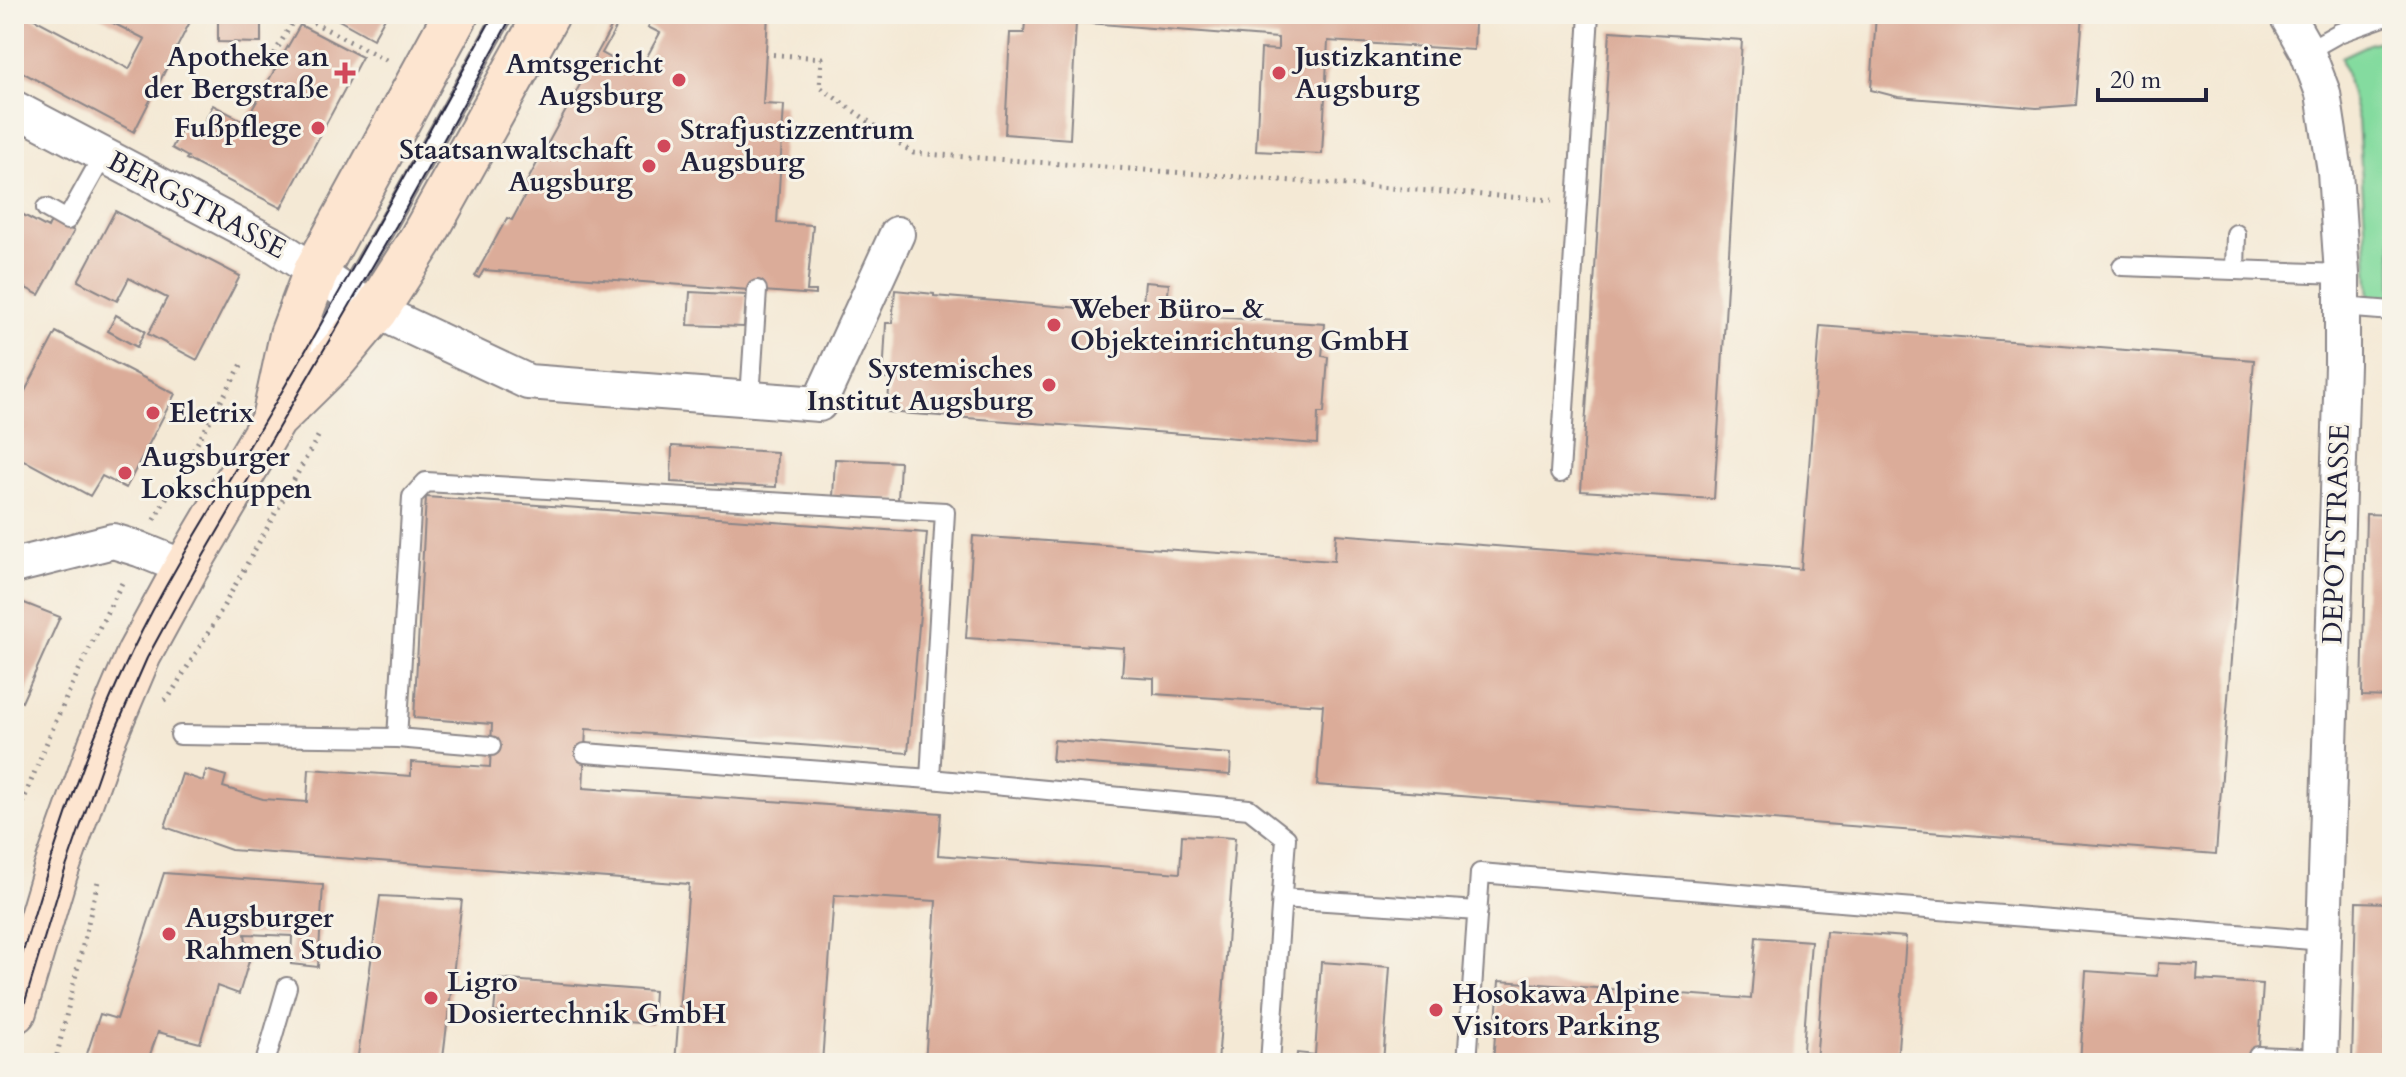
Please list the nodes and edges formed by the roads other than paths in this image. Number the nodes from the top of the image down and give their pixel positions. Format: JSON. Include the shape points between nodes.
{"nodes":[{"id":1,"x":456,"y":14,"type":"edge"},
{"id":2,"x":504,"y":14,"type":"edge"},
{"id":3,"x":547,"y":14,"type":"edge"},
{"id":4,"x":1589,"y":14,"type":"edge"},
{"id":5,"x":2286,"y":14,"type":"edge"},
{"id":6,"x":2392,"y":14,"type":"edge"},
{"id":7,"x":2307,"y":51,"type":"junction"},
{"id":8,"x":14,"y":108,"type":"edge"},
{"id":9,"x":104,"y":154,"type":"junction"},
{"id":10,"x":46,"y":208,"type":"dead end"},
{"id":11,"x":897,"y":234,"type":"dead end"},
{"id":12,"x":2236,"y":234,"type":"dead end"},
{"id":13,"x":2122,"y":266,"type":"dead end"},
{"id":14,"x":2235,"y":270,"type":"junction"},
{"id":15,"x":757,"y":290,"type":"dead end"},
{"id":16,"x":2342,"y":290,"type":"junction"},
{"id":17,"x":346,"y":291,"type":"junction"},
{"id":18,"x":2392,"y":311,"type":"edge"},
{"id":19,"x":750,"y":398,"type":"junction"},
{"id":20,"x":274,"y":419,"type":"junction"},
{"id":21,"x":1560,"y":473,"type":"dead end"},
{"id":22,"x":14,"y":566,"type":"edge"},
{"id":23,"x":186,"y":568,"type":"junction"},
{"id":24,"x":180,"y":735,"type":"dead end"},
{"id":25,"x":397,"y":738,"type":"junction"},
{"id":26,"x":491,"y":746,"type":"dead end"},
{"id":27,"x":585,"y":753,"type":"dead end"},
{"id":28,"x":930,"y":779,"type":"junction"},
{"id":29,"x":1281,"y":898,"type":"junction"},
{"id":30,"x":1478,"y":911,"type":"junction"},
{"id":31,"x":2324,"y":941,"type":"junction"},
{"id":32,"x":287,"y":987,"type":"dead end"},
{"id":33,"x":14,"y":1011,"type":"edge"},
{"id":34,"x":2258,"y":1056,"type":"dead end"},
{"id":35,"x":2320,"y":1061,"type":"edge"},
{"id":36,"x":265,"y":1063,"type":"edge"},
{"id":37,"x":1270,"y":1063,"type":"edge"},
{"id":38,"x":1467,"y":1063,"type":"edge"}],
"edges":[{"from":1,"to":17,"type":"main road"},
{"from":2,"to":17,"type":"lane"},
{"from":3,"to":17,"type":"main road","via":[[421,240]]},
{"from":4,"to":21,"type":"lane"},
{"from":5,"to":7,"type":"street","name":"DEPOTSTRASSE"},
{"from":6,"to":7,"type":"lane"},
{"from":7,"to":16,"type":"street","name":"DEPOTSTRASSE","via":[[2323,93],[2335,172]]},
{"from":8,"to":9,"type":"street","name":"BERGSTRASSE"},
{"from":9,"to":10,"type":"lane","via":[[67,220]]},
{"from":9,"to":17,"type":"street","name":"BERGSTRASSE","via":[[276,246]]},
{"from":11,"to":19,"type":"street","name":"BERGSTRASSE","via":[[819,404]]},
{"from":12,"to":14,"type":"lane"},
{"from":13,"to":14,"type":"lane"},
{"from":14,"to":16,"type":"lane"},
{"from":15,"to":19,"type":"lane"},
{"from":16,"to":18,"type":"lane"},
{"from":16,"to":31,"type":"street","name":"DEPOTSTRASSE"},
{"from":17,"to":19,"type":"street","name":"BERGSTRASSE","via":[[528,382]]},
{"from":17,"to":20,"type":"main road","via":[[333,361]]},
{"from":17,"to":20,"type":"main road","via":[[292,335]]},
{"from":20,"to":23,"type":"main road"},
{"from":22,"to":23,"type":"street","via":[[113,541]]},
{"from":23,"to":33,"type":"main road","via":[[139,654],[101,744]]},
{"from":24,"to":25,"type":"lane"},
{"from":25,"to":26,"type":"lane"},
{"from":25,"to":28,"type":"lane","via":[[412,497],[426,482],[945,512]]},
{"from":27,"to":28,"type":"lane"},
{"from":28,"to":29,"type":"lane","via":[[1249,809],[1286,838]]},
{"from":29,"to":30,"type":"lane"},
{"from":29,"to":37,"type":"lane"},
{"from":30,"to":31,"type":"lane","via":[[1480,873]]},
{"from":30,"to":38,"type":"lane"},
{"from":31,"to":35,"type":"street","name":"DEPOTSTRASSE"},
{"from":32,"to":36,"type":"lane"},
{"from":34,"to":35,"type":"lane"}]}
